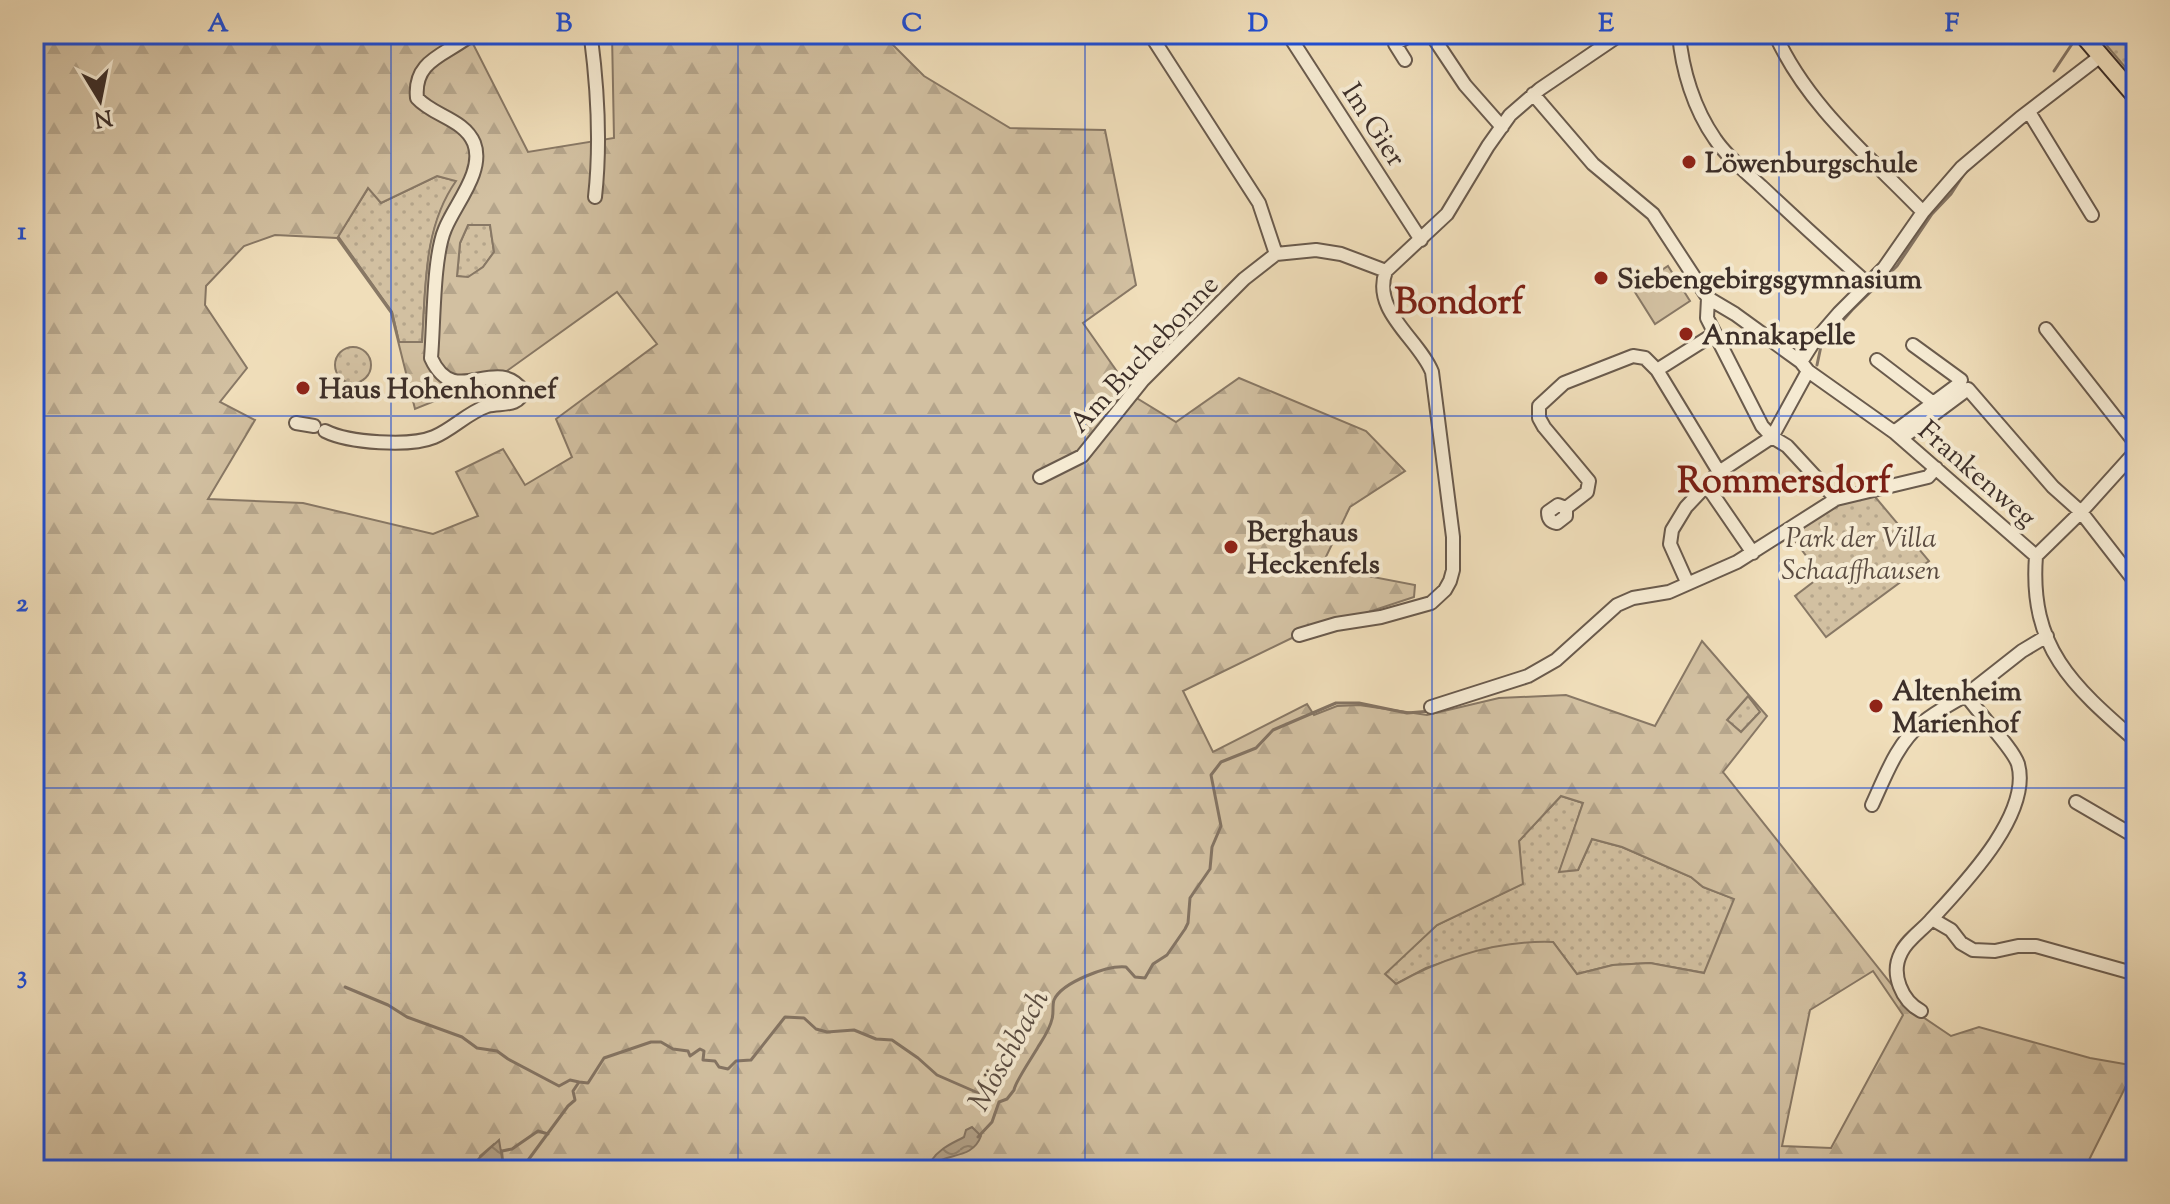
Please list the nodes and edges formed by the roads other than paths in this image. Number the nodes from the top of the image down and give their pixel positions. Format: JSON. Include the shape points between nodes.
{"nodes":[{"id":1,"x":472,"y":34,"type":"edge"},
{"id":2,"x":592,"y":34,"type":"edge"},
{"id":3,"x":1150,"y":34,"type":"edge"},
{"id":4,"x":1288,"y":34,"type":"edge"},
{"id":5,"x":1412,"y":34,"type":"edge"},
{"id":6,"x":1431,"y":34,"type":"edge"},
{"id":7,"x":1621,"y":34,"type":"edge"},
{"id":8,"x":1679,"y":34,"type":"edge"},
{"id":9,"x":1775,"y":34,"type":"edge"},
{"id":10,"x":2082,"y":34,"type":"edge"},
{"id":11,"x":2102,"y":55,"type":"junction"},
{"id":12,"x":1405,"y":60,"type":"dead end"},
{"id":13,"x":1533,"y":94,"type":"junction"},
{"id":14,"x":2136,"y":97,"type":"edge"},
{"id":15,"x":2029,"y":112,"type":"junction"},
{"id":16,"x":1502,"y":127,"type":"junction"},
{"id":17,"x":595,"y":197,"type":"dead end"},
{"id":18,"x":1923,"y":212,"type":"junction"},
{"id":19,"x":2092,"y":215,"type":"dead end"},
{"id":20,"x":1421,"y":240,"type":"junction"},
{"id":21,"x":1276,"y":254,"type":"junction"},
{"id":22,"x":1386,"y":271,"type":"junction"},
{"id":23,"x":1868,"y":284,"type":"junction"},
{"id":24,"x":1708,"y":298,"type":"junction"},
{"id":25,"x":2046,"y":329,"type":"dead end"},
{"id":26,"x":1714,"y":334,"type":"junction"},
{"id":27,"x":1913,"y":345,"type":"dead end"},
{"id":28,"x":1877,"y":360,"type":"dead end"},
{"id":29,"x":1804,"y":366,"type":"junction"},
{"id":30,"x":1657,"y":370,"type":"junction"},
{"id":31,"x":1932,"y":402,"type":"junction"},
{"id":32,"x":296,"y":423,"type":"dead end"},
{"id":33,"x":1898,"y":435,"type":"junction"},
{"id":34,"x":1772,"y":437,"type":"junction"},
{"id":35,"x":2136,"y":444,"type":"edge"},
{"id":36,"x":2136,"y":451,"type":"edge"},
{"id":37,"x":1936,"y":468,"type":"junction"},
{"id":38,"x":1719,"y":472,"type":"junction"},
{"id":39,"x":1040,"y":477,"type":"dead end"},
{"id":40,"x":1707,"y":486,"type":"junction"},
{"id":41,"x":1836,"y":499,"type":"junction"},
{"id":42,"x":1566,"y":508,"type":"dead end"},
{"id":43,"x":2081,"y":512,"type":"junction"},
{"id":44,"x":1753,"y":553,"type":"junction"},
{"id":45,"x":2036,"y":556,"type":"junction"},
{"id":46,"x":1687,"y":582,"type":"junction"},
{"id":47,"x":2136,"y":583,"type":"edge"},
{"id":48,"x":1299,"y":635,"type":"dead end"},
{"id":49,"x":2047,"y":636,"type":"junction"},
{"id":50,"x":1966,"y":695,"type":"junction"},
{"id":51,"x":1431,"y":707,"type":"dead end"},
{"id":52,"x":2136,"y":741,"type":"edge"},
{"id":53,"x":2076,"y":802,"type":"dead end"},
{"id":54,"x":1872,"y":805,"type":"dead end"},
{"id":55,"x":2136,"y":837,"type":"edge"},
{"id":56,"x":1932,"y":919,"type":"junction"},
{"id":57,"x":2136,"y":974,"type":"edge"},
{"id":58,"x":1921,"y":1011,"type":"dead end"}],
"edges":[{"from":1,"to":32,"type":"street","via":[[424,66],[417,77],[417,98],[469,133],[477,159],[444,231],[431,358],[447,380],[508,379],[519,384],[522,397],[488,405],[430,439],[365,443]]},
{"from":2,"to":17,"type":"street","via":[[599,98]]},
{"from":3,"to":21,"type":"street","via":[[1259,203]]},
{"from":4,"to":20,"type":"street","name":"Im Gier"},
{"from":5,"to":12,"type":"street","via":[[1395,44]]},
{"from":6,"to":16,"type":"street"},
{"from":7,"to":13,"type":"street"},
{"from":8,"to":23,"type":"street","via":[[1690,88],[1715,140]]},
{"from":9,"to":18,"type":"street","via":[[1787,60],[1828,116]]},
{"from":10,"to":11,"type":"main road"},
{"from":11,"to":14,"type":"main road"},
{"from":11,"to":15,"type":"street"},
{"from":13,"to":16,"type":"street"},
{"from":13,"to":24,"type":"street","via":[[1593,164],[1653,214]]},
{"from":15,"to":18,"type":"street","via":[[1962,167]]},
{"from":15,"to":19,"type":"street"},
{"from":16,"to":20,"type":"street","via":[[1447,214]]},
{"from":18,"to":23,"type":"street"},
{"from":20,"to":22,"type":"street"},
{"from":21,"to":22,"type":"street","via":[[1316,250]]},
{"from":21,"to":39,"type":"street","name":"Am Buchebonne","via":[[1143,380],[1082,456]]},
{"from":22,"to":48,"type":"street","via":[[1388,309],[1432,372],[1453,570],[1445,590],[1431,603]]},
{"from":23,"to":29,"type":"street","via":[[1813,343]]},
{"from":24,"to":26,"type":"street","via":[[1707,318]]},
{"from":24,"to":29,"type":"street","name":"Frankenweg"},
{"from":25,"to":35,"type":"street"},
{"from":26,"to":30,"type":"street"},
{"from":26,"to":34,"type":"street"},
{"from":27,"to":31,"type":"street","via":[[1961,380]]},
{"from":28,"to":31,"type":"street"},
{"from":29,"to":33,"type":"street","name":"Frankenweg"},
{"from":29,"to":34,"type":"street"},
{"from":30,"to":38,"type":"street"},
{"from":30,"to":42,"type":"street","via":[[1645,358],[1633,356],[1564,383],[1539,406],[1544,427],[1589,481],[1587,492]]},
{"from":31,"to":33,"type":"street"},
{"from":33,"to":37,"type":"street","name":"Frankenweg"},
{"from":33,"to":43,"type":"street","via":[[1968,389]]},
{"from":34,"to":38,"type":"street"},
{"from":34,"to":41,"type":"street"},
{"from":36,"to":43,"type":"street"},
{"from":37,"to":41,"type":"street","via":[[1928,477]]},
{"from":37,"to":45,"type":"street","name":"Frankenweg"},
{"from":38,"to":40,"type":"street"},
{"from":40,"to":44,"type":"street"},
{"from":40,"to":46,"type":"street","via":[[1672,530],[1670,544]]},
{"from":41,"to":44,"type":"street"},
{"from":43,"to":45,"type":"street"},
{"from":43,"to":47,"type":"street"},
{"from":44,"to":46,"type":"street"},
{"from":45,"to":49,"type":"street","name":"Frankenweg","via":[[2033,586]]},
{"from":46,"to":51,"type":"street","via":[[1617,605],[1556,660],[1528,676]]},
{"from":49,"to":50,"type":"street"},
{"from":49,"to":52,"type":"street","name":"Frankenweg","via":[[2070,679]]},
{"from":50,"to":54,"type":"street","via":[[1910,735]]},
{"from":50,"to":56,"type":"street","via":[[2018,764],[2019,786],[2002,832]]},
{"from":53,"to":55,"type":"street"},
{"from":56,"to":57,"type":"street","via":[[1973,950],[2036,946]]},
{"from":56,"to":58,"type":"street","via":[[1901,953],[1897,972],[1905,999]]}]}
